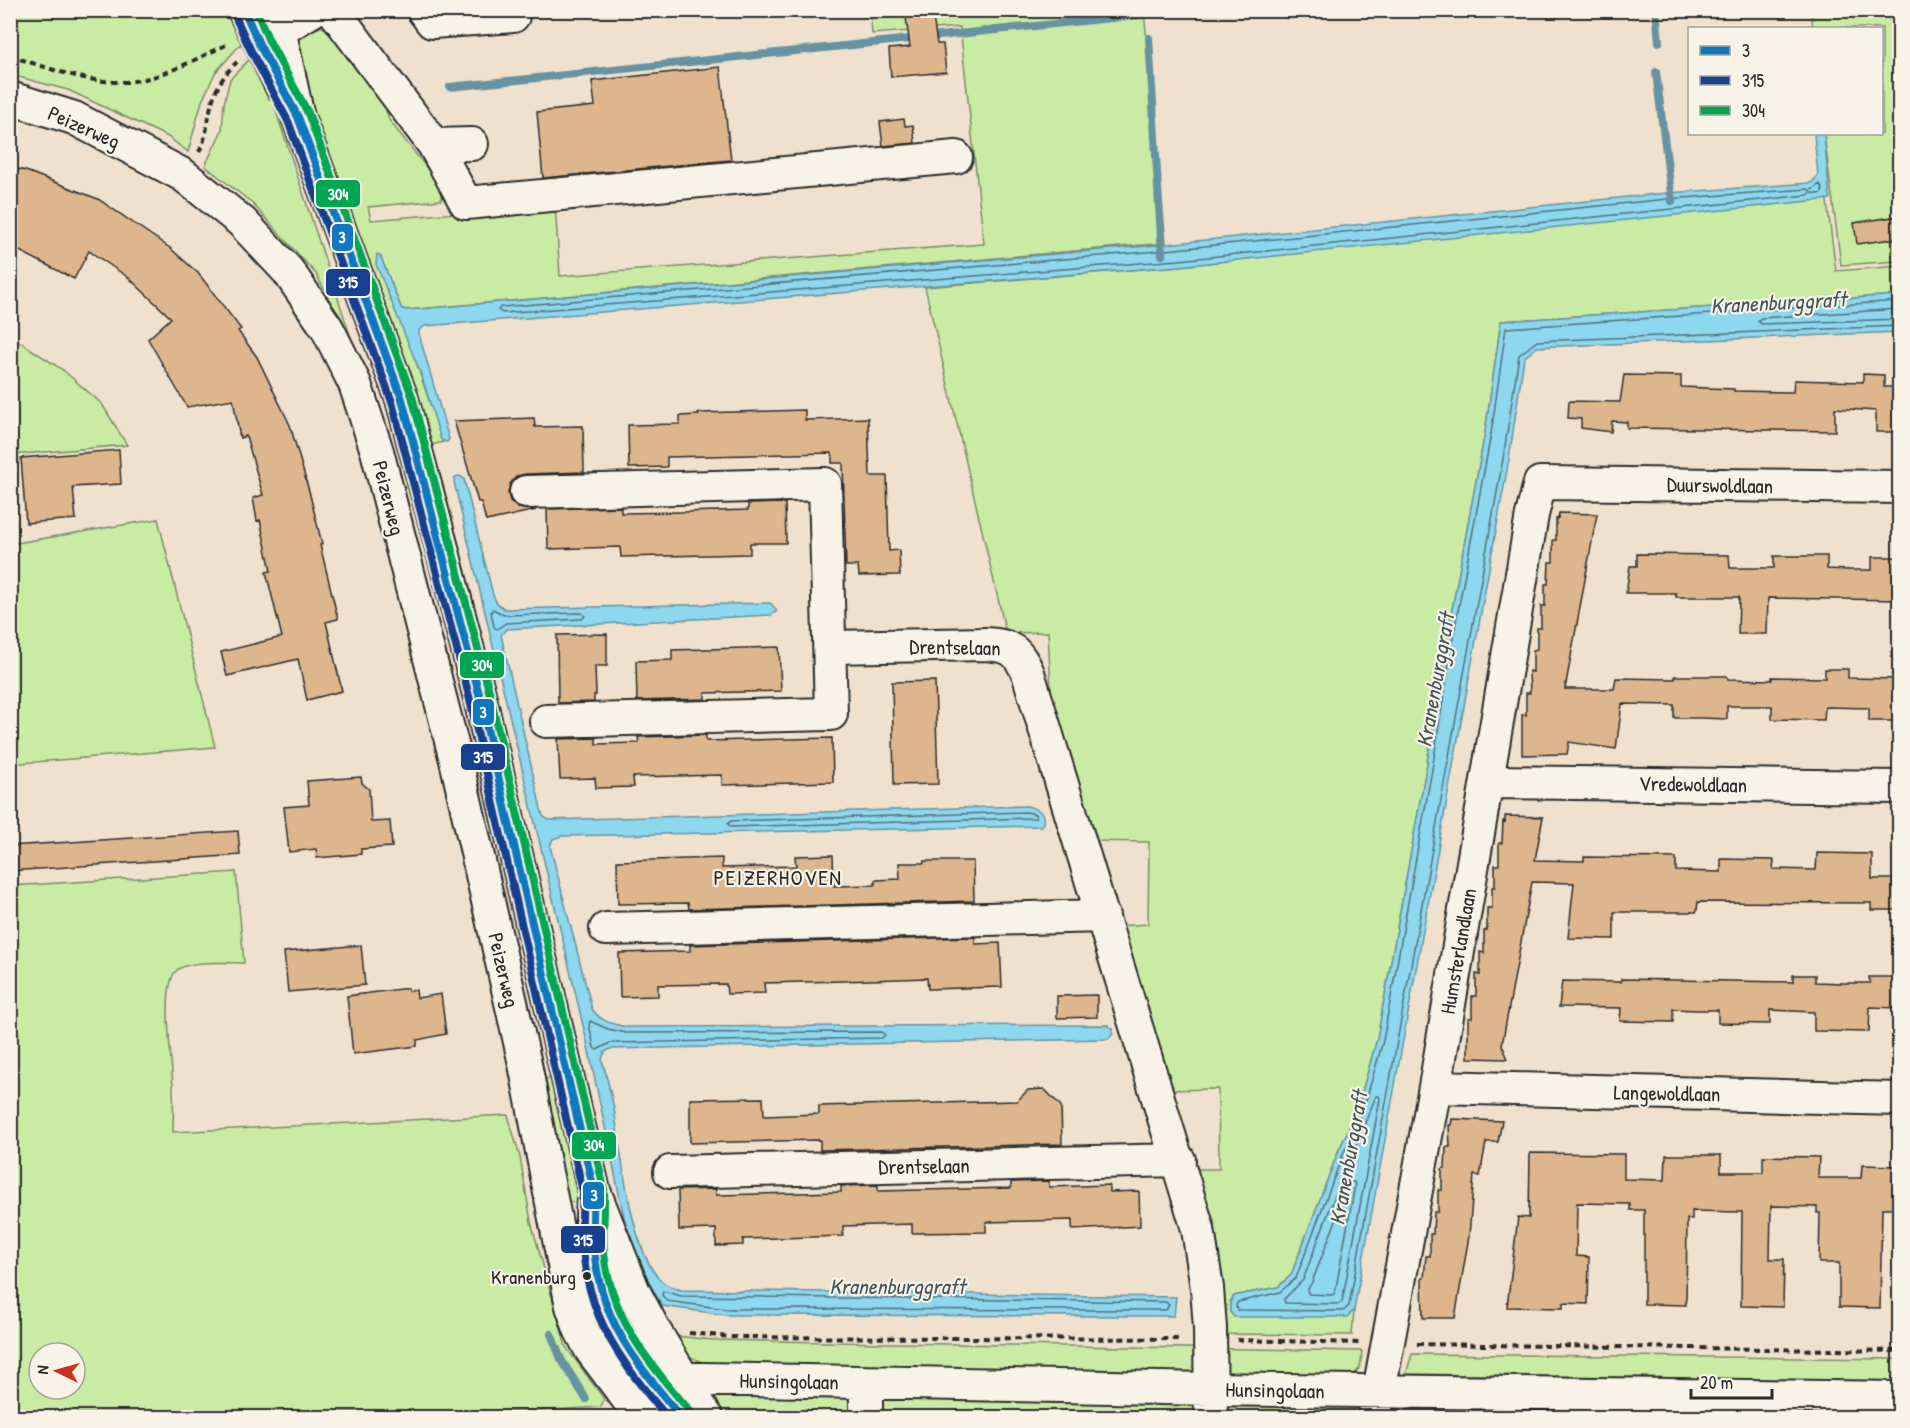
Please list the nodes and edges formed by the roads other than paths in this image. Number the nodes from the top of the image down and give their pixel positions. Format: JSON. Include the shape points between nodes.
{"nodes":[{"id":1,"x":313,"y":10,"type":"edge"},
{"id":2,"x":333,"y":10,"type":"edge"},
{"id":3,"x":423,"y":10,"type":"edge"},
{"id":4,"x":513,"y":16,"type":"dead end"},
{"id":5,"x":263,"y":26,"type":"edge"},
{"id":6,"x":10,"y":98,"type":"edge"},
{"id":7,"x":472,"y":144,"type":"dead end"},
{"id":8,"x":434,"y":145,"type":"junction"},
{"id":9,"x":956,"y":157,"type":"dead end"},
{"id":10,"x":1540,"y":483,"type":"joint"},
{"id":11,"x":1899,"y":487,"type":"edge"},
{"id":12,"x":526,"y":492,"type":"dead end"},
{"id":13,"x":830,"y":647,"type":"junction"},
{"id":14,"x":546,"y":721,"type":"dead end"},
{"id":15,"x":1487,"y":782,"type":"junction"},
{"id":16,"x":1899,"y":787,"type":"edge"},
{"id":17,"x":1103,"y":916,"type":"junction"},
{"id":18,"x":606,"y":929,"type":"dead end"},
{"id":19,"x":564,"y":1056,"type":"junction"},
{"id":20,"x":525,"y":1064,"type":"junction"},
{"id":21,"x":1435,"y":1088,"type":"junction"},
{"id":22,"x":1899,"y":1099,"type":"edge"},
{"id":23,"x":1179,"y":1161,"type":"junction"},
{"id":24,"x":670,"y":1172,"type":"dead end"},
{"id":25,"x":594,"y":1191,"type":"junction"},
{"id":26,"x":650,"y":1378,"type":"junction"},
{"id":27,"x":682,"y":1379,"type":"junction"},
{"id":28,"x":866,"y":1383,"type":"junction"},
{"id":29,"x":1899,"y":1398,"type":"edge"},
{"id":30,"x":1211,"y":1403,"type":"edge"},
{"id":31,"x":1376,"y":1404,"type":"edge"},
{"id":32,"x":642,"y":1418,"type":"edge"},
{"id":33,"x":682,"y":1418,"type":"edge"},
{"id":34,"x":706,"y":1418,"type":"edge"},
{"id":35,"x":866,"y":1418,"type":"edge"}],
"edges":[{"from":1,"to":5,"type":"street"},
{"from":2,"to":8,"type":"street"},
{"from":3,"to":4,"type":"street","via":[[432,22]]},
{"from":5,"to":19,"type":"street","name":"Peizerweg","via":[[402,399],[479,694]]},
{"from":6,"to":20,"type":"street","name":"Peizerweg","via":[[74,118],[183,175],[242,222],[288,271],[327,328],[355,384],[377,451],[453,749]]},
{"from":7,"to":8,"type":"street"},
{"from":8,"to":9,"type":"street","via":[[466,203]]},
{"from":10,"to":11,"type":"street","name":"Duurswoldlaan"},
{"from":10,"to":15,"type":"street","name":"Humsterlandlaan"},
{"from":12,"to":13,"type":"street","via":[[825,484]]},
{"from":13,"to":14,"type":"street","via":[[831,714]]},
{"from":13,"to":17,"type":"street","name":"Drentselaan","via":[[986,644],[1011,648],[1028,673]]},
{"from":15,"to":16,"type":"street","name":"Vredewoldlaan"},
{"from":15,"to":21,"type":"street","name":"Humsterlandlaan"},
{"from":17,"to":18,"type":"street"},
{"from":17,"to":23,"type":"street","name":"Drentselaan"},
{"from":19,"to":20,"type":"street"},
{"from":19,"to":25,"type":"street","name":"Peizerweg"},
{"from":20,"to":32,"type":"street","name":"Peizerweg","via":[[572,1305],[591,1350]]},
{"from":21,"to":22,"type":"street","name":"Langewoldlaan"},
{"from":21,"to":31,"type":"street","name":"Humsterlandlaan"},
{"from":23,"to":24,"type":"street","name":"Drentselaan"},
{"from":23,"to":30,"type":"street","name":"Drentselaan","via":[[1198,1229],[1207,1288]]},
{"from":25,"to":26,"type":"street","name":"Peizerweg","via":[[593,1255],[602,1295],[618,1334]]},
{"from":25,"to":27,"type":"street","name":"Peizerweg","via":[[634,1292]]},
{"from":26,"to":27,"type":"street","name":"Hunsingolaan"},
{"from":26,"to":33,"type":"street","name":"Peizerweg"},
{"from":27,"to":28,"type":"street","name":"Hunsingolaan"},
{"from":27,"to":34,"type":"street","name":"Peizerweg"},
{"from":28,"to":30,"type":"street","name":"Hunsingolaan"},
{"from":28,"to":35,"type":"street"},
{"from":29,"to":31,"type":"street","name":"Hunsingolaan"},
{"from":30,"to":31,"type":"street","name":"Hunsingolaan"}]}
